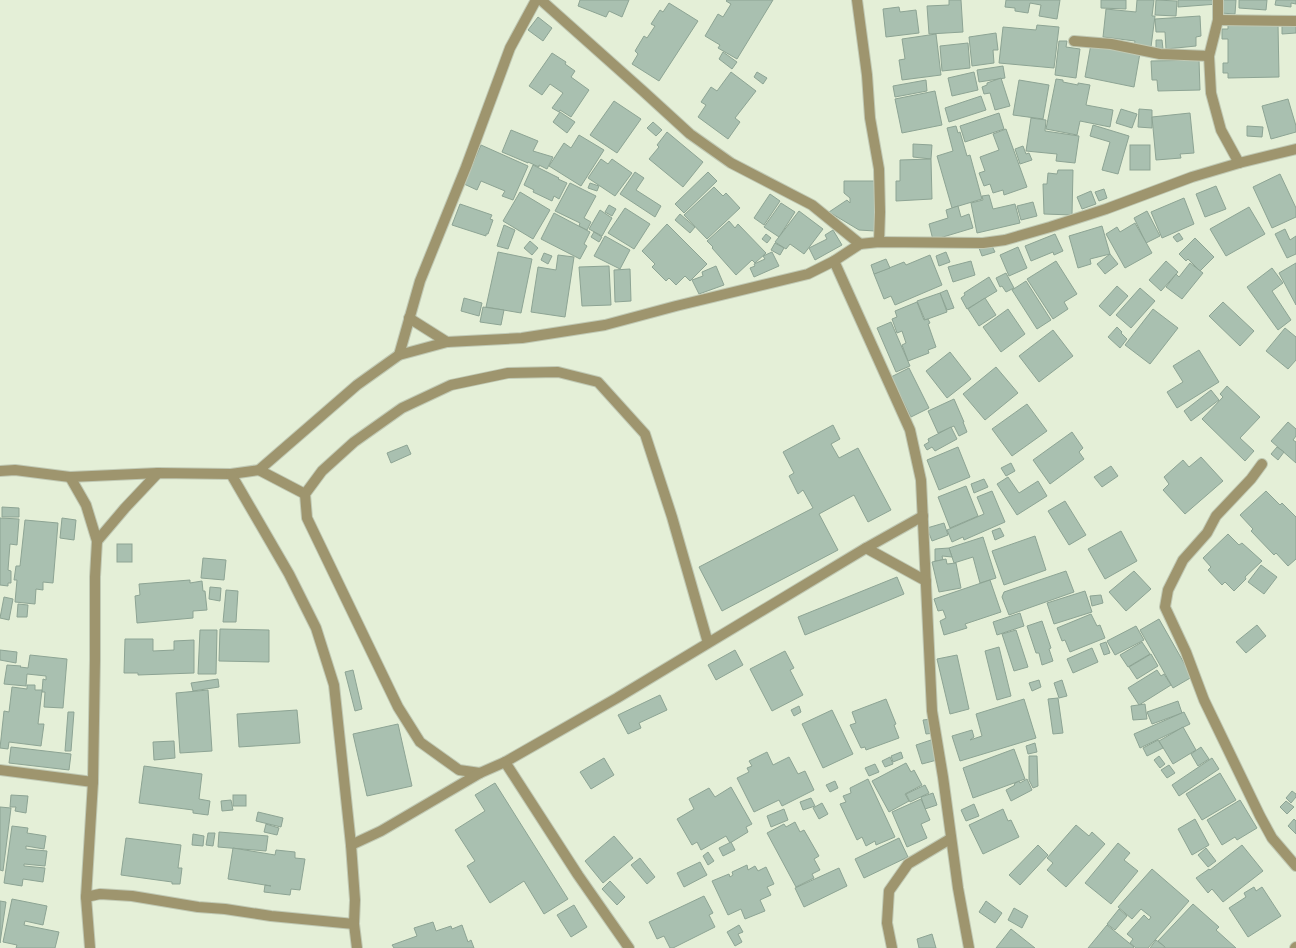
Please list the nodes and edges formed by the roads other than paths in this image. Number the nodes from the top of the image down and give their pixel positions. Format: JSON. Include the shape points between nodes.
{"nodes":[{"id":1,"x":536,"y":0,"type":"edge"},
{"id":2,"x":541,"y":0,"type":"edge"},
{"id":3,"x":857,"y":0,"type":"edge"},
{"id":4,"x":1218,"y":0,"type":"edge"},
{"id":5,"x":1218,"y":20,"type":"junction"},
{"id":6,"x":1296,"y":21,"type":"edge"},
{"id":7,"x":1074,"y":41,"type":"dead end"},
{"id":8,"x":1209,"y":56,"type":"junction"},
{"id":9,"x":1296,"y":149,"type":"edge"},
{"id":10,"x":1239,"y":163,"type":"junction"},
{"id":11,"x":879,"y":242,"type":"junction"},
{"id":12,"x":860,"y":244,"type":"junction"},
{"id":13,"x":834,"y":261,"type":"junction"},
{"id":14,"x":409,"y":318,"type":"junction"},
{"id":15,"x":447,"y":342,"type":"junction"},
{"id":16,"x":399,"y":355,"type":"junction"},
{"id":17,"x":1262,"y":464,"type":"dead end"},
{"id":18,"x":259,"y":470,"type":"junction"},
{"id":19,"x":0,"y":471,"type":"edge"},
{"id":20,"x":158,"y":473,"type":"junction"},
{"id":21,"x":231,"y":474,"type":"junction"},
{"id":22,"x":70,"y":477,"type":"junction"},
{"id":23,"x":305,"y":494,"type":"junction"},
{"id":24,"x":923,"y":516,"type":"junction"},
{"id":25,"x":97,"y":541,"type":"junction"},
{"id":26,"x":866,"y":548,"type":"junction"},
{"id":27,"x":926,"y":581,"type":"junction"},
{"id":28,"x":708,"y":643,"type":"junction"},
{"id":29,"x":505,"y":762,"type":"junction"},
{"id":30,"x":0,"y":770,"type":"edge"},
{"id":31,"x":480,"y":773,"type":"junction"},
{"id":32,"x":93,"y":782,"type":"junction"},
{"id":33,"x":950,"y":839,"type":"junction"},
{"id":34,"x":351,"y":845,"type":"junction"},
{"id":35,"x":1296,"y":866,"type":"edge"},
{"id":36,"x":86,"y":897,"type":"junction"},
{"id":37,"x":354,"y":924,"type":"junction"},
{"id":38,"x":90,"y":948,"type":"edge"},
{"id":39,"x":357,"y":948,"type":"edge"},
{"id":40,"x":629,"y":948,"type":"edge"},
{"id":41,"x":892,"y":948,"type":"edge"},
{"id":42,"x":969,"y":948,"type":"edge"}],
"edges":[{"from":1,"to":14,"type":"street","via":[[510,48],[420,281]]},
{"from":2,"to":12,"type":"street","via":[[690,134],[731,163],[812,205]]},
{"from":3,"to":11,"type":"street","via":[[870,118],[879,169]]},
{"from":4,"to":5,"type":"street"},
{"from":5,"to":6,"type":"street"},
{"from":5,"to":8,"type":"street"},
{"from":7,"to":8,"type":"street","via":[[1111,44],[1160,54]]},
{"from":8,"to":10,"type":"street","via":[[1211,93],[1221,130]]},
{"from":9,"to":10,"type":"street"},
{"from":10,"to":11,"type":"street","via":[[1192,176],[1106,209],[1004,240],[983,243]]},
{"from":11,"to":12,"type":"street"},
{"from":12,"to":13,"type":"street"},
{"from":13,"to":15,"type":"street","via":[[808,274],[605,325],[522,338]]},
{"from":13,"to":24,"type":"street","via":[[910,430],[921,480]]},
{"from":14,"to":15,"type":"street"},
{"from":14,"to":16,"type":"street"},
{"from":15,"to":16,"type":"street"},
{"from":16,"to":18,"type":"street","via":[[357,385]]},
{"from":17,"to":35,"type":"street","via":[[1216,516],[1207,533],[1183,560],[1168,590],[1165,607],[1204,700],[1260,816],[1272,838]]},
{"from":18,"to":21,"type":"street"},
{"from":18,"to":23,"type":"street"},
{"from":19,"to":22,"type":"street","via":[[15,470]]},
{"from":20,"to":21,"type":"street"},
{"from":20,"to":22,"type":"street"},
{"from":20,"to":25,"type":"street"},
{"from":21,"to":34,"type":"street","via":[[290,574],[316,628],[334,685]]},
{"from":22,"to":25,"type":"street","via":[[86,505]]},
{"from":23,"to":28,"type":"street","via":[[322,472],[354,442],[402,408],[452,385],[508,373],[558,372],[598,382],[645,434]]},
{"from":23,"to":31,"type":"street","via":[[307,518],[398,707],[420,742],[459,770]]},
{"from":24,"to":26,"type":"street"},
{"from":24,"to":27,"type":"street"},
{"from":25,"to":32,"type":"street"},
{"from":26,"to":27,"type":"street"},
{"from":26,"to":28,"type":"street"},
{"from":27,"to":33,"type":"street","via":[[932,711]]},
{"from":28,"to":29,"type":"street"},
{"from":29,"to":31,"type":"street"},
{"from":29,"to":40,"type":"street"},
{"from":30,"to":32,"type":"street"},
{"from":31,"to":34,"type":"street","via":[[381,831]]},
{"from":32,"to":36,"type":"street"},
{"from":33,"to":41,"type":"street","via":[[908,864],[889,892],[887,923]]},
{"from":33,"to":42,"type":"street"},
{"from":34,"to":37,"type":"street"},
{"from":36,"to":37,"type":"street","via":[[100,894],[132,896],[198,907]]},
{"from":36,"to":38,"type":"street"},
{"from":37,"to":39,"type":"street"}]}
